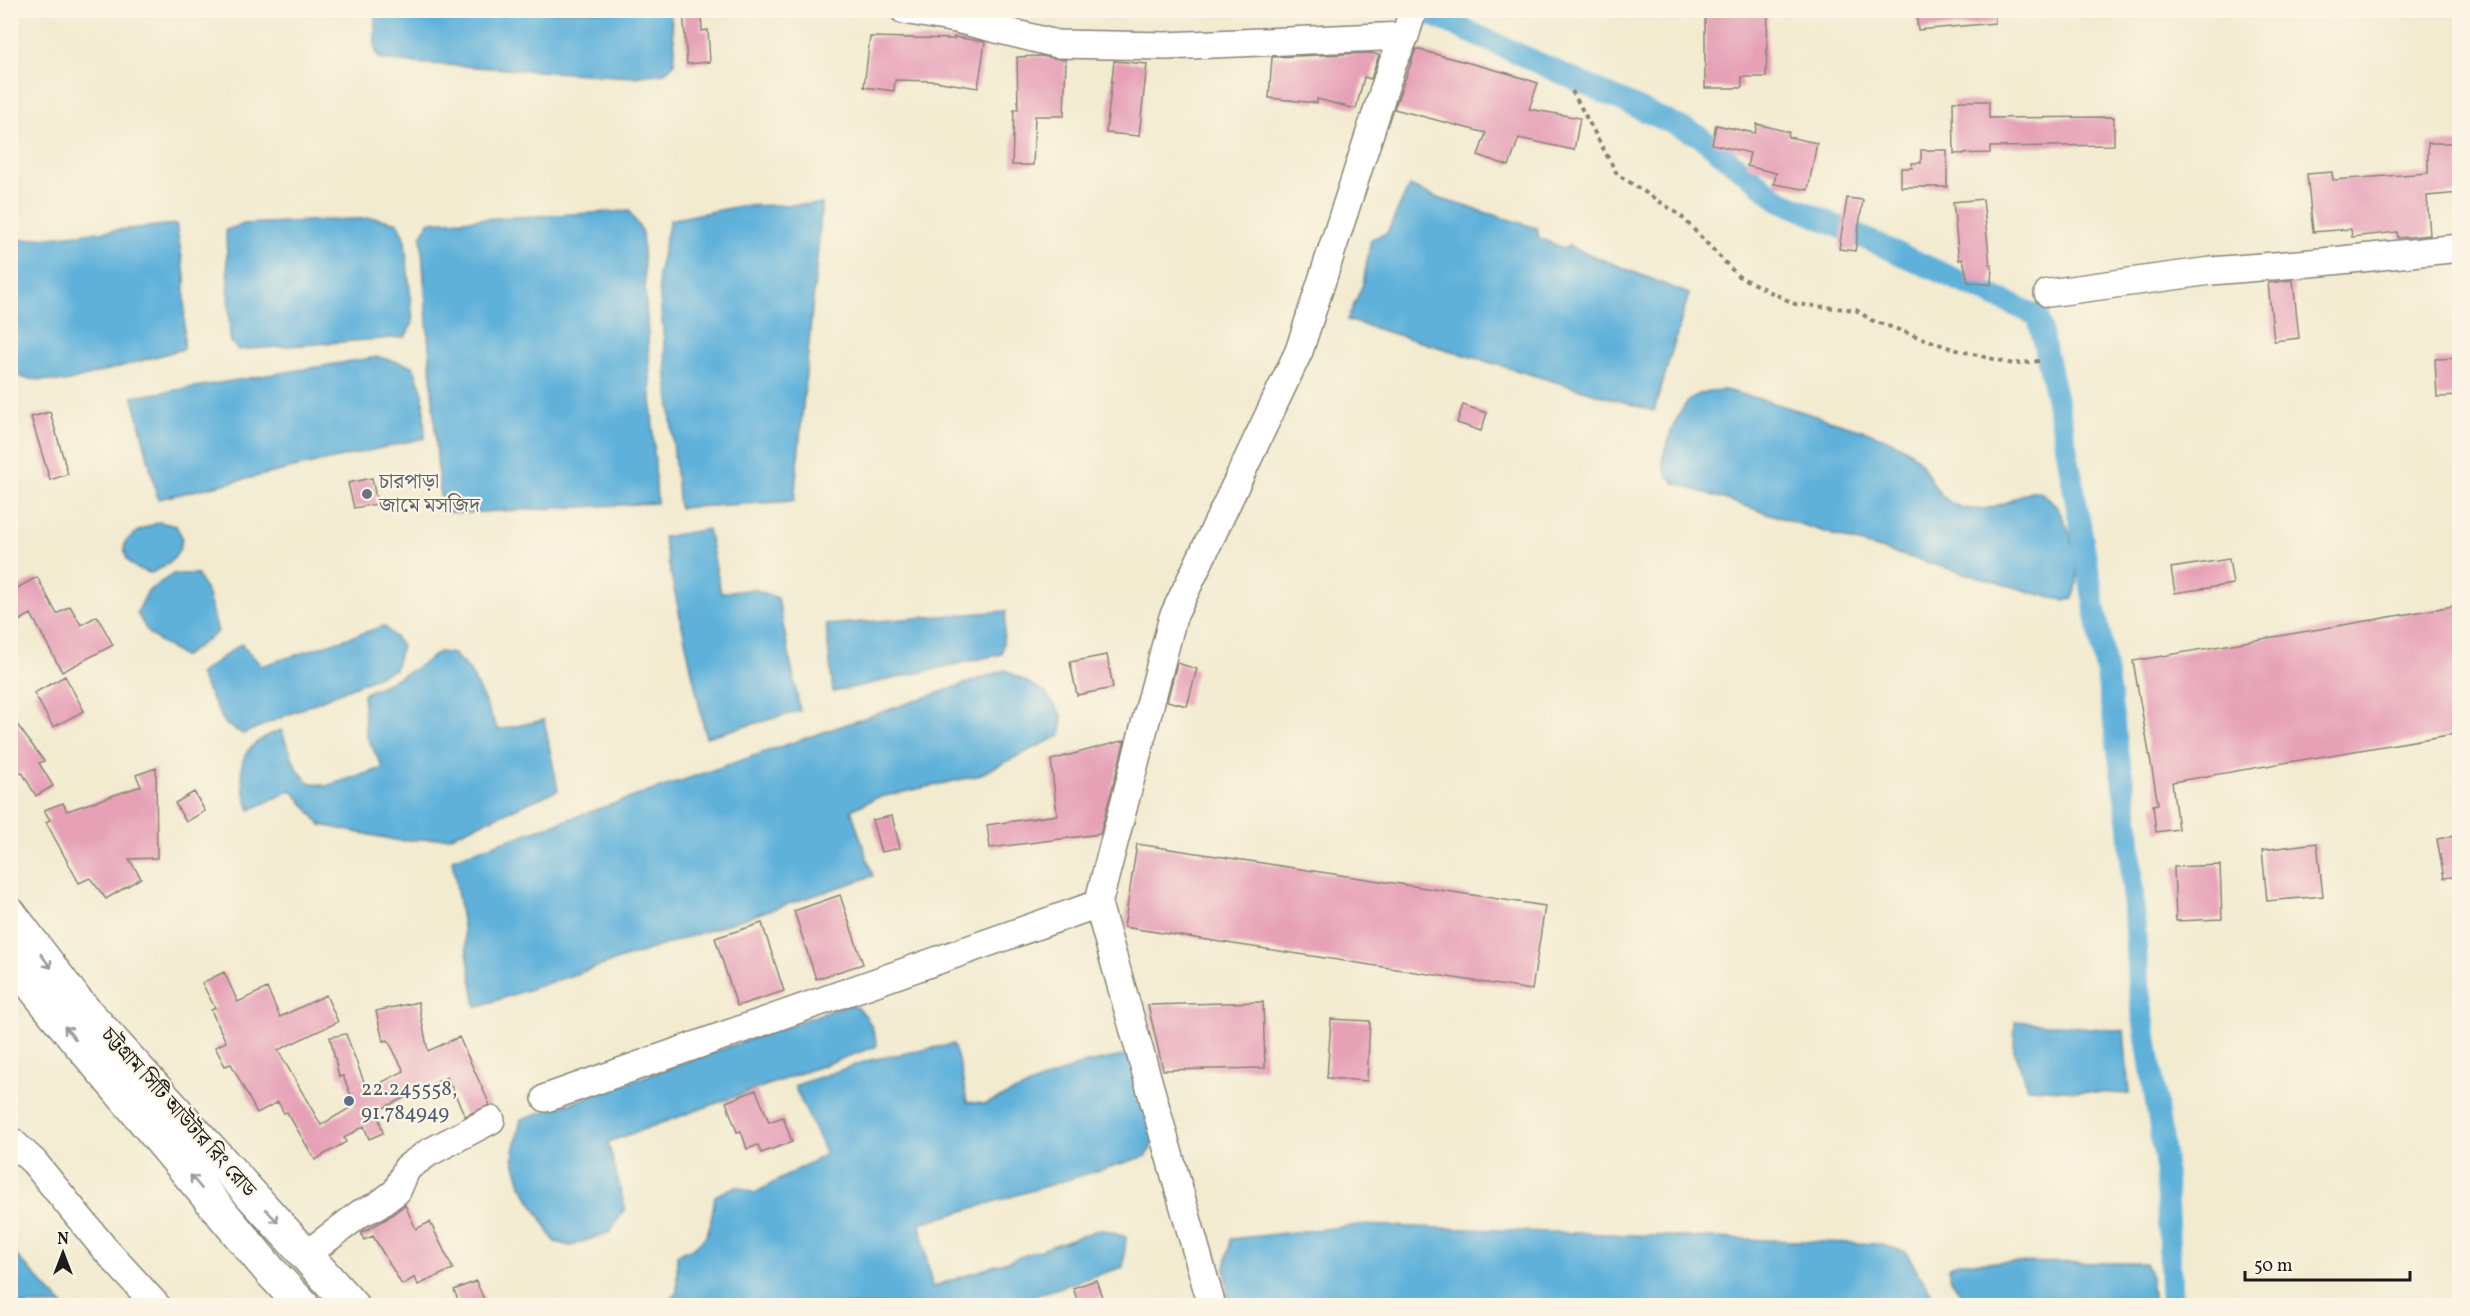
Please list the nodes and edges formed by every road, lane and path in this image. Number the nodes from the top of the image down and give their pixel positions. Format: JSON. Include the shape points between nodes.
{"nodes":[{"id":1,"x":904,"y":10,"type":"edge"},
{"id":2,"x":1409,"y":23,"type":"edge"},
{"id":3,"x":1572,"y":91,"type":"dead end"},
{"id":4,"x":2460,"y":248,"type":"edge"},
{"id":5,"x":2048,"y":293,"type":"dead end"},
{"id":6,"x":2039,"y":361,"type":"dead end"},
{"id":7,"x":1098,"y":904,"type":"junction"},
{"id":8,"x":10,"y":914,"type":"edge"},
{"id":9,"x":10,"y":957,"type":"edge"},
{"id":10,"x":546,"y":1098,"type":"dead end"},
{"id":11,"x":491,"y":1120,"type":"dead end"},
{"id":12,"x":10,"y":1140,"type":"edge"},
{"id":13,"x":307,"y":1254,"type":"junction"},
{"id":14,"x":157,"y":1305,"type":"edge"},
{"id":15,"x":303,"y":1305,"type":"edge"},
{"id":16,"x":352,"y":1305,"type":"edge"},
{"id":17,"x":1212,"y":1305,"type":"edge"}],
"edges":[{"from":1,"to":2,"type":"street","via":[[1057,44],[1166,46]]},
{"from":2,"to":7,"type":"street","via":[[1299,351],[1173,617]]},
{"from":3,"to":6,"type":"path","via":[[1617,174],[1680,215],[1738,276],[1795,304],[1856,310],[1871,320],[1953,350],[2013,364]]},
{"from":4,"to":5,"type":"street","via":[[2211,271]]},
{"from":7,"to":10,"type":"street"},
{"from":7,"to":17,"type":"street"},
{"from":8,"to":13,"type":"main road","name":"চট্টগ্রাম সিটি আউটার রিং রোড","one_way":true,"via":[[75,1000]]},
{"from":15,"to":9,"type":"main road","name":"চট্টগ্রাম সিটি আউটার রিং রোড","one_way":true},
{"from":11,"to":13,"type":"street","via":[[414,1162],[407,1168],[398,1191]]},
{"from":12,"to":14,"type":"street","via":[[34,1162],[104,1248]]},
{"from":13,"to":16,"type":"main road","name":"চট্টগ্রাম সিটি আউটার রিং রোড"}]}
